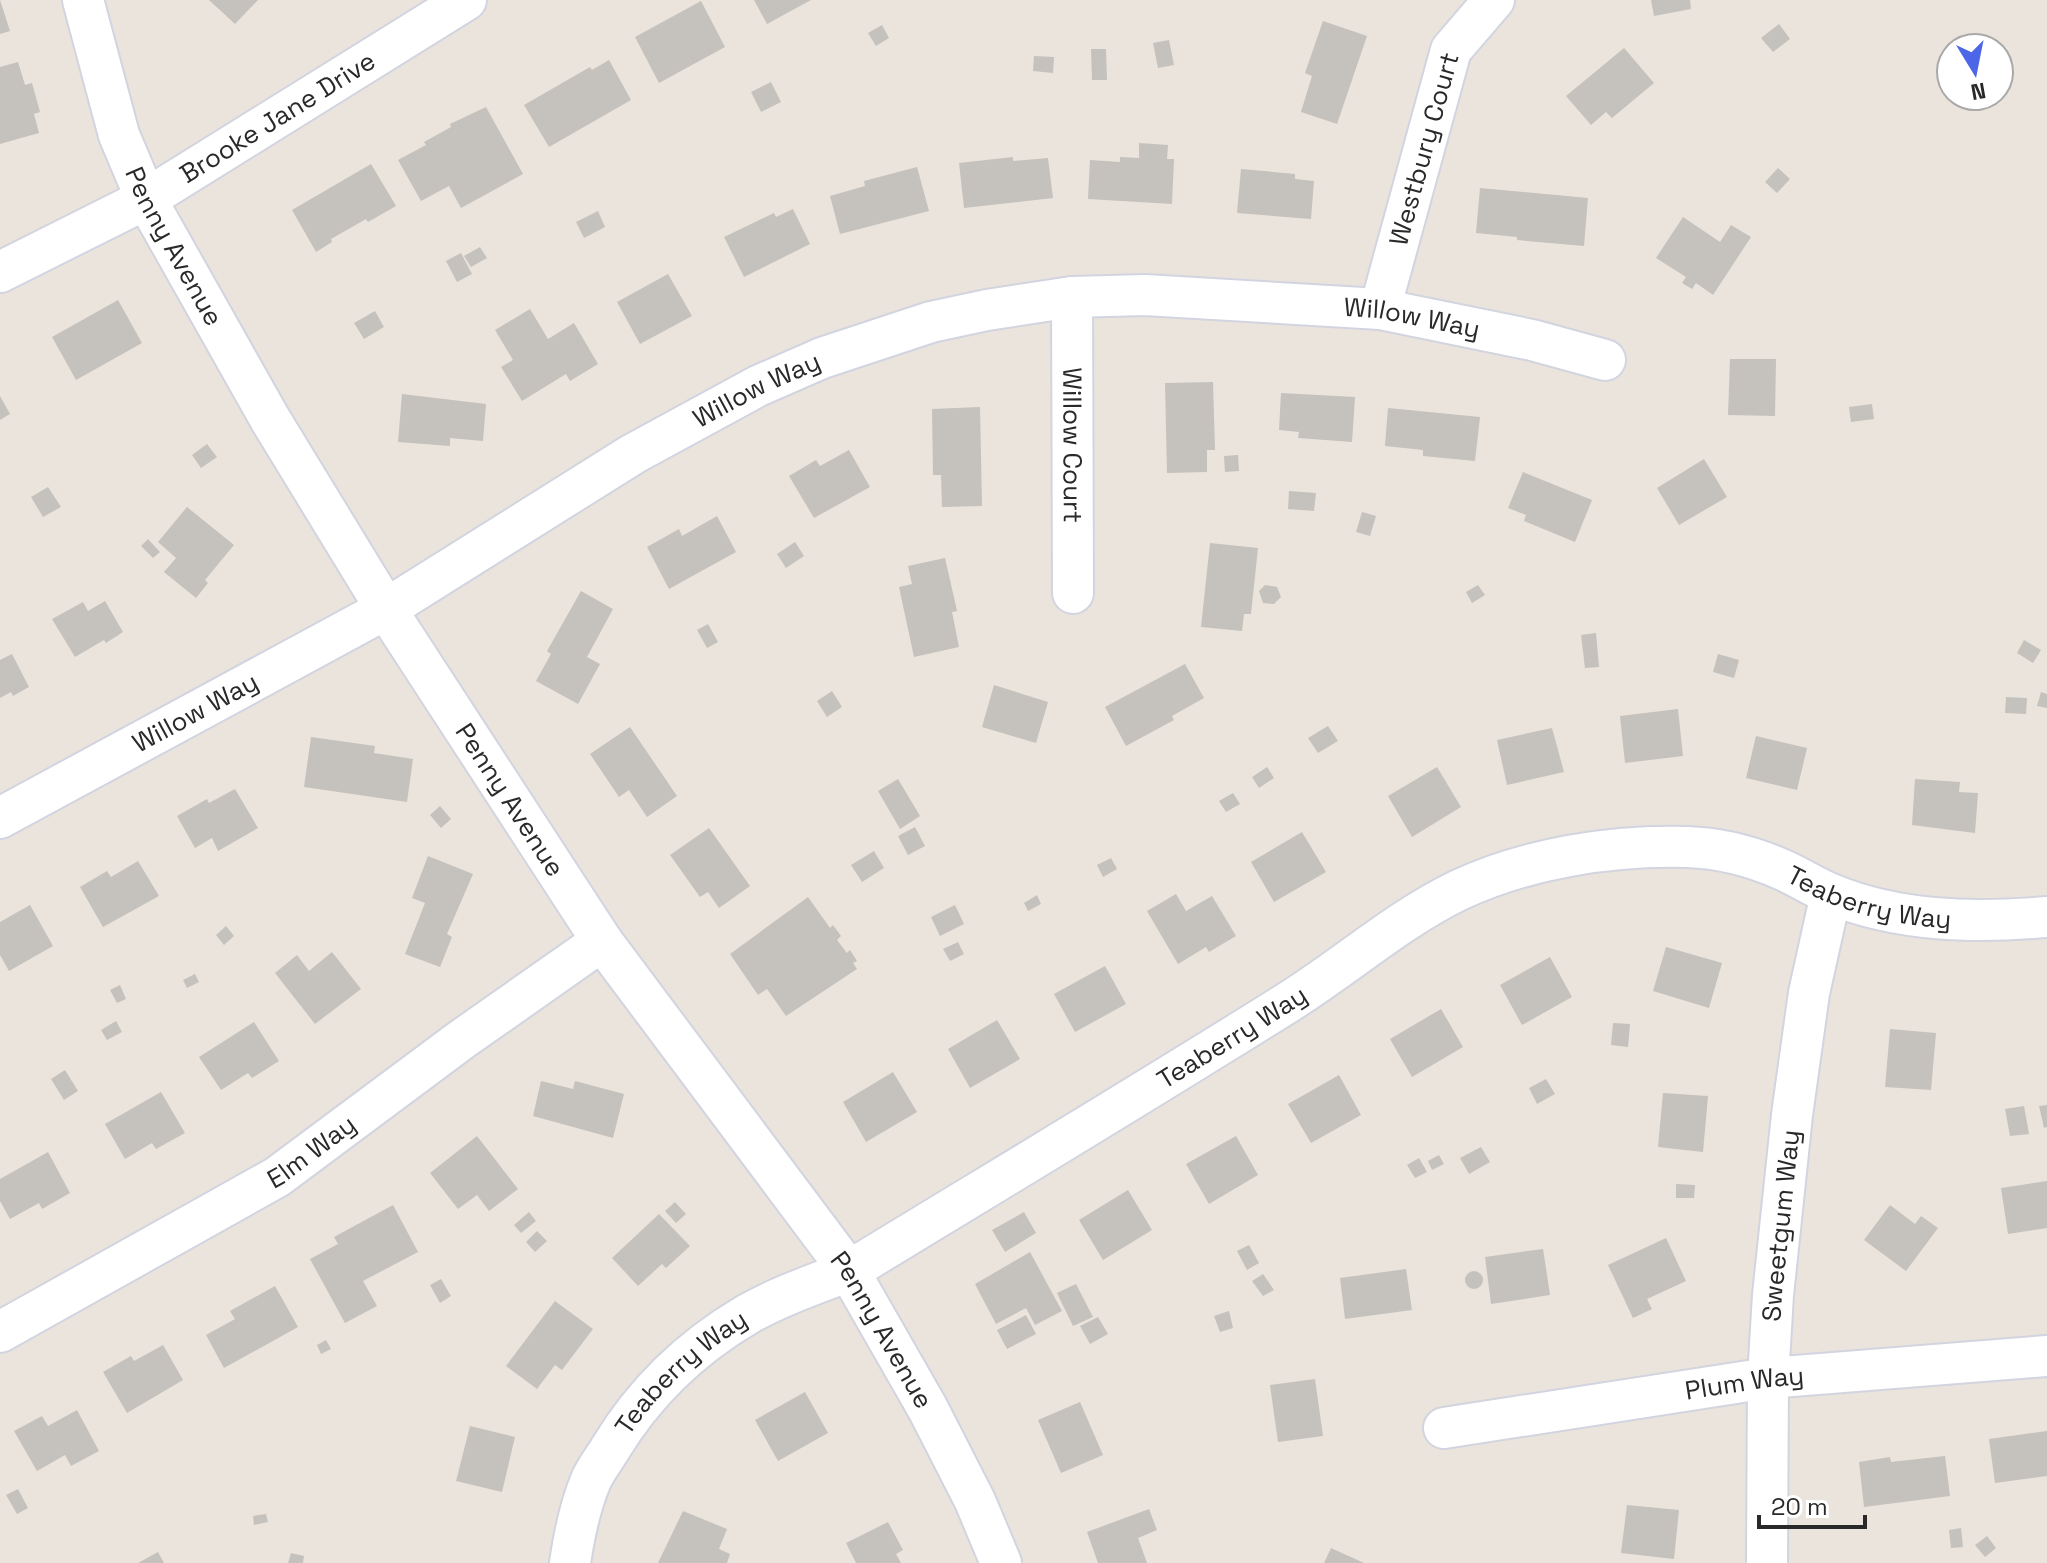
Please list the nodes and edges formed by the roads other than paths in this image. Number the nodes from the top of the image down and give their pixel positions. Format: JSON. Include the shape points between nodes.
{"nodes":[{"id":1,"x":83,"y":0,"type":"edge"},
{"id":2,"x":466,"y":0,"type":"edge"},
{"id":3,"x":1494,"y":0,"type":"edge"},
{"id":4,"x":146,"y":199,"type":"junction"},
{"id":5,"x":0,"y":272,"type":"edge"},
{"id":6,"x":1072,"y":297,"type":"junction"},
{"id":7,"x":1380,"y":309,"type":"junction"},
{"id":8,"x":1605,"y":360,"type":"dead end"},
{"id":9,"x":1073,"y":593,"type":"dead end"},
{"id":10,"x":386,"y":609,"type":"junction"},
{"id":11,"x":0,"y":818,"type":"edge"},
{"id":12,"x":1831,"y":894,"type":"junction"},
{"id":13,"x":2047,"y":917,"type":"edge"},
{"id":14,"x":602,"y":941,"type":"junction"},
{"id":15,"x":849,"y":1271,"type":"junction"},
{"id":16,"x":0,"y":1332,"type":"edge"},
{"id":17,"x":2047,"y":1356,"type":"edge"},
{"id":18,"x":1768,"y":1378,"type":"junction"},
{"id":19,"x":1444,"y":1428,"type":"dead end"},
{"id":20,"x":570,"y":1563,"type":"edge"},
{"id":21,"x":1001,"y":1563,"type":"edge"},
{"id":22,"x":1767,"y":1563,"type":"edge"}],
"edges":[{"from":1,"to":4,"type":"street","name":"Penny Avenue","via":[[119,135]]},
{"from":2,"to":4,"type":"street","name":"Brooke Jane Drive"},
{"from":3,"to":7,"type":"street","name":"Westbury Court","via":[[1451,50]]},
{"from":4,"to":5,"type":"street","name":"Brooke Jane Drive"},
{"from":4,"to":10,"type":"street","name":"Penny Avenue","via":[[270,419]]},
{"from":6,"to":7,"type":"street","name":"Willow Way","via":[[1145,295]]},
{"from":6,"to":9,"type":"street","name":"Willow Court"},
{"from":6,"to":10,"type":"street","name":"Willow Way","via":[[931,322],[822,358],[758,386],[633,454]]},
{"from":7,"to":8,"type":"street","name":"Willow Way"},
{"from":10,"to":11,"type":"street","name":"Willow Way"},
{"from":10,"to":14,"type":"street","name":"Penny Avenue"},
{"from":12,"to":13,"type":"street","name":"Teaberry Way","via":[[1931,919]]},
{"from":12,"to":15,"type":"street","name":"Teaberry Way","via":[[1751,857],[1689,847],[1623,849],[1559,859],[1460,890]]},
{"from":12,"to":18,"type":"street","name":"Sweetgum Way","via":[[1809,993],[1792,1115]]},
{"from":14,"to":15,"type":"street","name":"Penny Avenue"},
{"from":14,"to":16,"type":"street","name":"Elm Way","via":[[277,1177]]},
{"from":15,"to":20,"type":"street","name":"Teaberry Way","via":[[749,1314],[667,1372],[591,1480]]},
{"from":15,"to":21,"type":"street","name":"Penny Avenue","via":[[935,1422]]},
{"from":17,"to":18,"type":"street","name":"Plum Way"},
{"from":18,"to":19,"type":"street","name":"Plum Way"},
{"from":18,"to":22,"type":"street","name":"Sweetgum Way"}]}
